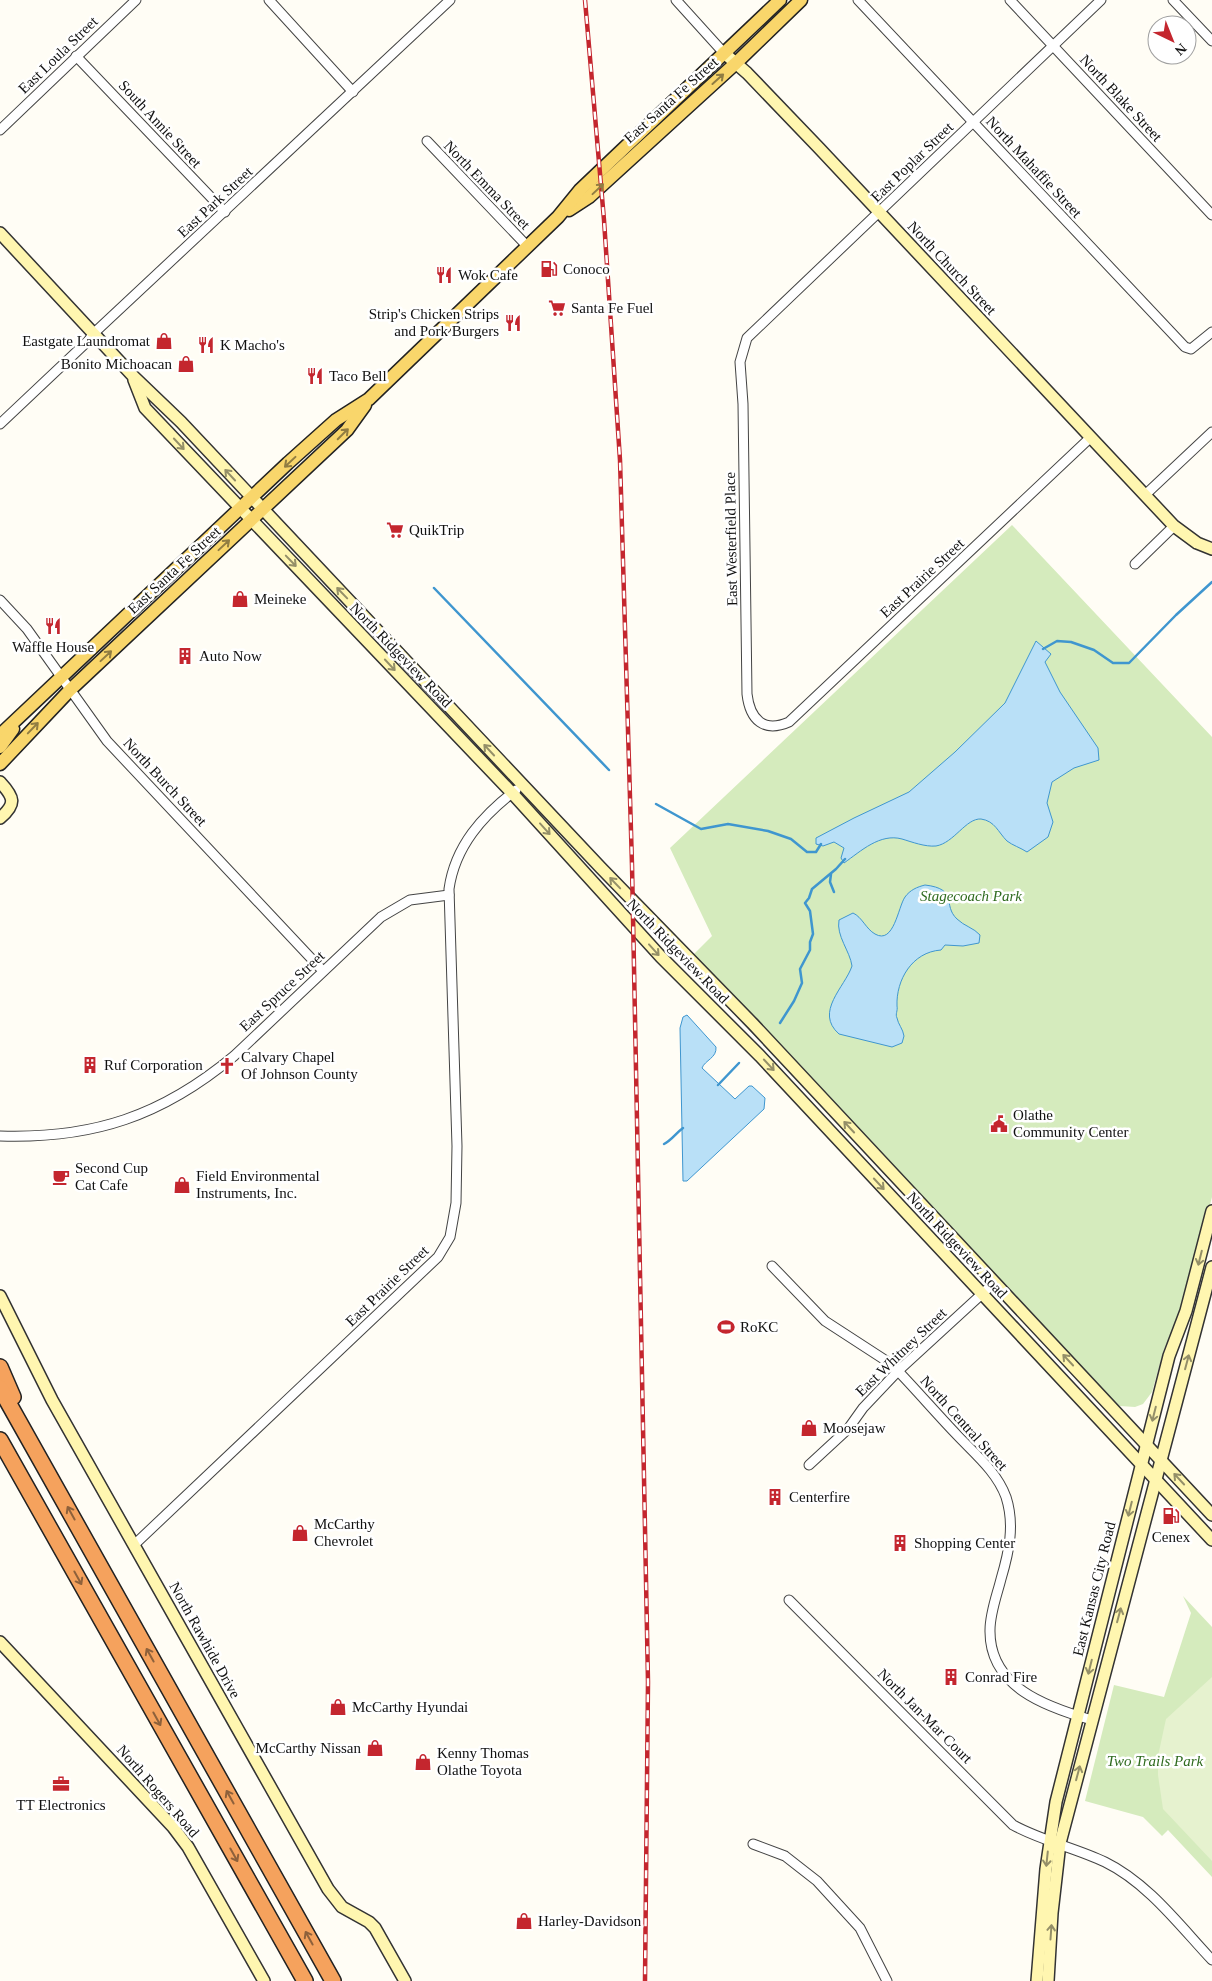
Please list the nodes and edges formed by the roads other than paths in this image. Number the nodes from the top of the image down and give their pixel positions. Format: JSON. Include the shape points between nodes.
{"nodes":[{"id":1,"x":136,"y":0,"type":"edge"},
{"id":2,"x":269,"y":0,"type":"edge"},
{"id":3,"x":450,"y":0,"type":"edge"},
{"id":4,"x":676,"y":0,"type":"edge"},
{"id":5,"x":780,"y":0,"type":"edge"},
{"id":6,"x":801,"y":0,"type":"edge"},
{"id":7,"x":858,"y":0,"type":"edge"},
{"id":8,"x":1010,"y":0,"type":"edge"},
{"id":9,"x":1101,"y":0,"type":"edge"},
{"id":10,"x":1173,"y":0,"type":"edge"},
{"id":11,"x":1212,"y":41,"type":"edge"},
{"id":12,"x":1054,"y":46,"type":"junction"},
{"id":13,"x":723,"y":52,"type":"junction"},
{"id":14,"x":76,"y":56,"type":"junction"},
{"id":15,"x":736,"y":63,"type":"junction"},
{"id":16,"x":353,"y":92,"type":"junction"},
{"id":17,"x":973,"y":123,"type":"junction"},
{"id":18,"x":0,"y":130,"type":"edge"},
{"id":19,"x":427,"y":141,"type":"dead end"},
{"id":20,"x":225,"y":212,"type":"junction"},
{"id":21,"x":879,"y":212,"type":"junction"},
{"id":22,"x":1212,"y":215,"type":"edge"},
{"id":23,"x":558,"y":217,"type":"junction"},
{"id":24,"x":2,"y":237,"type":"edge"},
{"id":25,"x":528,"y":247,"type":"junction"},
{"id":26,"x":1212,"y":332,"type":"edge"},
{"id":27,"x":92,"y":334,"type":"junction"},
{"id":28,"x":743,"y":346,"type":"joint"},
{"id":29,"x":133,"y":376,"type":"junction"},
{"id":30,"x":369,"y":399,"type":"junction"},
{"id":31,"x":2,"y":420,"type":"edge"},
{"id":32,"x":1212,"y":432,"type":"edge"},
{"id":33,"x":1091,"y":437,"type":"junction"},
{"id":34,"x":1145,"y":495,"type":"junction"},
{"id":35,"x":251,"y":498,"type":"junction"},
{"id":36,"x":239,"y":509,"type":"junction"},
{"id":37,"x":262,"y":510,"type":"junction"},
{"id":38,"x":251,"y":520,"type":"junction"},
{"id":39,"x":1174,"y":526,"type":"junction"},
{"id":40,"x":1212,"y":549,"type":"edge"},
{"id":41,"x":1135,"y":564,"type":"dead end"},
{"id":42,"x":0,"y":600,"type":"edge"},
{"id":43,"x":60,"y":676,"type":"junction"},
{"id":44,"x":70,"y":690,"type":"junction"},
{"id":45,"x":18,"y":718,"type":"junction"},
{"id":46,"x":765,"y":725,"type":"joint"},
{"id":47,"x":0,"y":735,"type":"edge"},
{"id":48,"x":0,"y":747,"type":"edge"},
{"id":49,"x":0,"y":764,"type":"edge"},
{"id":50,"x":0,"y":782,"type":"edge"},
{"id":51,"x":522,"y":786,"type":"junction"},
{"id":52,"x":512,"y":793,"type":"junction"},
{"id":53,"x":0,"y":818,"type":"edge"},
{"id":54,"x":449,"y":895,"type":"junction"},
{"id":55,"x":323,"y":971,"type":"junction"},
{"id":56,"x":0,"y":1136,"type":"edge"},
{"id":57,"x":1212,"y":1211,"type":"edge"},
{"id":58,"x":772,"y":1266,"type":"dead end"},
{"id":59,"x":1212,"y":1267,"type":"edge"},
{"id":60,"x":994,"y":1282,"type":"junction"},
{"id":61,"x":981,"y":1294,"type":"junction"},
{"id":62,"x":0,"y":1296,"type":"edge"},
{"id":63,"x":0,"y":1367,"type":"edge"},
{"id":64,"x":898,"y":1371,"type":"junction"},
{"id":65,"x":0,"y":1388,"type":"edge"},
{"id":66,"x":0,"y":1440,"type":"edge"},
{"id":67,"x":1146,"y":1445,"type":"junction"},
{"id":68,"x":0,"y":1452,"type":"edge"},
{"id":69,"x":38,"y":1456,"type":"junction"},
{"id":70,"x":1160,"y":1460,"type":"junction"},
{"id":71,"x":1140,"y":1464,"type":"junction"},
{"id":72,"x":810,"y":1465,"type":"dead end"},
{"id":73,"x":19,"y":1474,"type":"junction"},
{"id":74,"x":1155,"y":1479,"type":"junction"},
{"id":75,"x":1212,"y":1515,"type":"edge"},
{"id":76,"x":1212,"y":1540,"type":"edge"},
{"id":77,"x":134,"y":1545,"type":"junction"},
{"id":78,"x":789,"y":1600,"type":"dead end"},
{"id":79,"x":0,"y":1642,"type":"edge"},
{"id":80,"x":1078,"y":1716,"type":"junction"},
{"id":81,"x":1092,"y":1720,"type":"junction"},
{"id":82,"x":1055,"y":1842,"type":"junction"},
{"id":83,"x":753,"y":1844,"type":"dead end"},
{"id":84,"x":1212,"y":1960,"type":"edge"},
{"id":85,"x":264,"y":1981,"type":"edge"},
{"id":86,"x":305,"y":1981,"type":"edge"},
{"id":87,"x":333,"y":1981,"type":"edge"},
{"id":88,"x":405,"y":1981,"type":"edge"},
{"id":89,"x":887,"y":1981,"type":"edge"},
{"id":90,"x":1038,"y":1981,"type":"edge"},
{"id":91,"x":1048,"y":1981,"type":"edge"}],
"edges":[{"from":1,"to":14,"type":"street","name":"East Loula Street"},
{"from":2,"to":16,"type":"street"},
{"from":3,"to":16,"type":"street","name":"East Park Street"},
{"from":4,"to":13,"type":"street","name":"North Church Street"},
{"from":5,"to":13,"type":"main road","name":"East Santa Fe Street"},
{"from":6,"to":15,"type":"main road","name":"East Santa Fe Street"},
{"from":7,"to":17,"type":"street","name":"North Mahaffie Street"},
{"from":8,"to":12,"type":"street","name":"North Blake Street"},
{"from":9,"to":12,"type":"street","name":"East Poplar Street"},
{"from":10,"to":11,"type":"street"},
{"from":12,"to":17,"type":"street","name":"East Poplar Street"},
{"from":12,"to":22,"type":"street","name":"North Blake Street"},
{"from":13,"to":15,"type":"main road","name":"North Church Street"},
{"from":13,"to":23,"type":"main road","name":"East Santa Fe Street","via":[[580,190]]},
{"from":14,"to":18,"type":"street","name":"East Loula Street"},
{"from":14,"to":20,"type":"street","name":"South Annie Street"},
{"from":15,"to":21,"type":"main road","name":"North Church Street"},
{"from":23,"to":15,"type":"main road","name":"East Santa Fe Street","one_way":true,"via":[[589,197]]},
{"from":16,"to":20,"type":"street","name":"East Park Street"},
{"from":17,"to":21,"type":"street","name":"East Poplar Street"},
{"from":17,"to":26,"type":"street","name":"North Mahaffie Street","via":[[1185,347],[1191,349]]},
{"from":19,"to":25,"type":"street","name":"North Emma Street"},
{"from":20,"to":27,"type":"street","name":"East Park Street"},
{"from":21,"to":28,"type":"street","name":"East Poplar Street","via":[[754,331]]},
{"from":21,"to":33,"type":"main road","name":"North Church Street"},
{"from":23,"to":25,"type":"main road","name":"East Santa Fe Street"},
{"from":24,"to":27,"type":"main road","name":"North Ridgeview Road"},
{"from":25,"to":30,"type":"main road","name":"East Santa Fe Street"},
{"from":27,"to":29,"type":"main road","name":"North Ridgeview Road"},
{"from":27,"to":31,"type":"street","name":"East Park Street"},
{"from":28,"to":46,"type":"street","name":"East Westerfield Place","via":[[740,362],[747,694],[749,710]]},
{"from":35,"to":29,"type":"main road","name":"North Ridgeview Road","one_way":true,"via":[[181,422]]},
{"from":29,"to":36,"type":"main road","name":"North Ridgeview Road","one_way":true,"via":[[145,408]]},
{"from":30,"to":35,"type":"main road","name":"East Santa Fe Street","one_way":true,"via":[[336,420]]},
{"from":37,"to":30,"type":"main road","name":"East Santa Fe Street","one_way":true,"via":[[347,430]]},
{"from":32,"to":34,"type":"street"},
{"from":33,"to":34,"type":"main road","name":"North Church Street"},
{"from":33,"to":46,"type":"street","name":"East Prairie Street","via":[[789,722],[779,726]]},
{"from":34,"to":39,"type":"main road","name":"North Church Street"},
{"from":35,"to":36,"type":"main road","name":"East Santa Fe Street"},
{"from":35,"to":37,"type":"main road","name":"North Ridgeview Road"},
{"from":36,"to":38,"type":"main road","name":"North Ridgeview Road"},
{"from":36,"to":43,"type":"main road","name":"East Santa Fe Street"},
{"from":37,"to":38,"type":"main road","name":"East Santa Fe Street"},
{"from":51,"to":37,"type":"main road","name":"North Ridgeview Road","one_way":true},
{"from":44,"to":38,"type":"main road","name":"East Santa Fe Street","one_way":true},
{"from":38,"to":52,"type":"main road","name":"North Ridgeview Road","one_way":true},
{"from":39,"to":40,"type":"main road","name":"North Church Street","via":[[1197,543]]},
{"from":39,"to":41,"type":"street"},
{"from":42,"to":43,"type":"street","name":"North Burch Street","via":[[27,629]]},
{"from":43,"to":44,"type":"street","name":"North Burch Street"},
{"from":43,"to":45,"type":"main road","name":"East Santa Fe Street"},
{"from":49,"to":44,"type":"main road","name":"East Santa Fe Street","one_way":true},
{"from":44,"to":55,"type":"street","name":"North Burch Street","via":[[108,741]]},
{"from":45,"to":47,"type":"main road","name":"East Santa Fe Street"},
{"from":45,"to":48,"type":"main road"},
{"from":50,"to":53,"type":"main road","via":[[12,802],[10,809]]},
{"from":51,"to":52,"type":"street"},
{"from":60,"to":51,"type":"main road","name":"North Ridgeview Road","one_way":true,"via":[[753,1024]]},
{"from":52,"to":54,"type":"street","via":[[470,834],[454,863]]},
{"from":52,"to":61,"type":"main road","name":"North Ridgeview Road","one_way":true,"via":[[661,957],[760,1056]]},
{"from":54,"to":55,"type":"street","name":"East Spruce Street","via":[[410,900],[392,910]]},
{"from":54,"to":77,"type":"street","name":"East Prairie Street","via":[[457,1146],[456,1203],[450,1237],[431,1264]]},
{"from":55,"to":56,"type":"street","name":"East Spruce Street","via":[[234,1056],[178,1097],[143,1114],[79,1132],[42,1137]]},
{"from":57,"to":67,"type":"main road","name":"East Kansas City Road","one_way":true},
{"from":58,"to":64,"type":"street","name":"North Central Street","via":[[825,1321]]},
{"from":70,"to":59,"type":"main road","name":"East Kansas City Road","one_way":true},
{"from":60,"to":61,"type":"street","name":"East Whitney Street"},
{"from":67,"to":60,"type":"main road","name":"North Ridgeview Road","one_way":true},
{"from":61,"to":64,"type":"street","name":"East Whitney Street"},
{"from":61,"to":71,"type":"main road","name":"North Ridgeview Road"},
{"from":62,"to":77,"type":"main road","name":"North Rawhide Drive","via":[[52,1400]]},
{"from":63,"to":69,"type":"highway"},
{"from":64,"to":72,"type":"street","name":"East Whitney Street","via":[[848,1429]]},
{"from":64,"to":80,"type":"street","name":"North Central Street","via":[[984,1463],[1006,1497],[1011,1526],[1010,1546],[990,1629],[991,1647],[998,1665],[1028,1696]]},
{"from":65,"to":69,"type":"highway"},
{"from":66,"to":73,"type":"highway"},
{"from":67,"to":70,"type":"main road","name":"North Ridgeview Road"},
{"from":67,"to":71,"type":"main road","name":"East Kansas City Road"},
{"from":68,"to":73,"type":"highway"},
{"from":87,"to":69,"type":"highway","one_way":true},
{"from":70,"to":74,"type":"main road","name":"East Kansas City Road"},
{"from":75,"to":70,"type":"main road","name":"North Ridgeview Road","one_way":true},
{"from":71,"to":74,"type":"main road","name":"North Ridgeview Road"},
{"from":71,"to":80,"type":"main road","name":"East Kansas City Road","one_way":true},
{"from":73,"to":86,"type":"highway","one_way":true},
{"from":74,"to":76,"type":"main road","name":"North Ridgeview Road"},
{"from":81,"to":74,"type":"main road","name":"East Kansas City Road","one_way":true},
{"from":77,"to":88,"type":"main road","name":"North Rawhide Drive","via":[[328,1889],[342,1907],[375,1928]]},
{"from":78,"to":82,"type":"street","name":"North Jan-Mar Court","via":[[1013,1825]]},
{"from":79,"to":85,"type":"main road","name":"North Rogers Road","via":[[173,1827],[188,1847]]},
{"from":80,"to":81,"type":"street","name":"North Central Street"},
{"from":80,"to":82,"type":"main road","name":"East Kansas City Road","via":[[1056,1802]]},
{"from":82,"to":81,"type":"main road","name":"East Kansas City Road","one_way":true},
{"from":82,"to":84,"type":"street","name":"North Jan-Mar Court","via":[[1124,1873],[1159,1903]]},
{"from":82,"to":90,"type":"main road","name":"East Kansas City Road","one_way":true},
{"from":91,"to":82,"type":"main road","name":"East Kansas City Road","one_way":true},
{"from":83,"to":89,"type":"street","via":[[785,1856],[817,1881],[860,1928]]}]}
